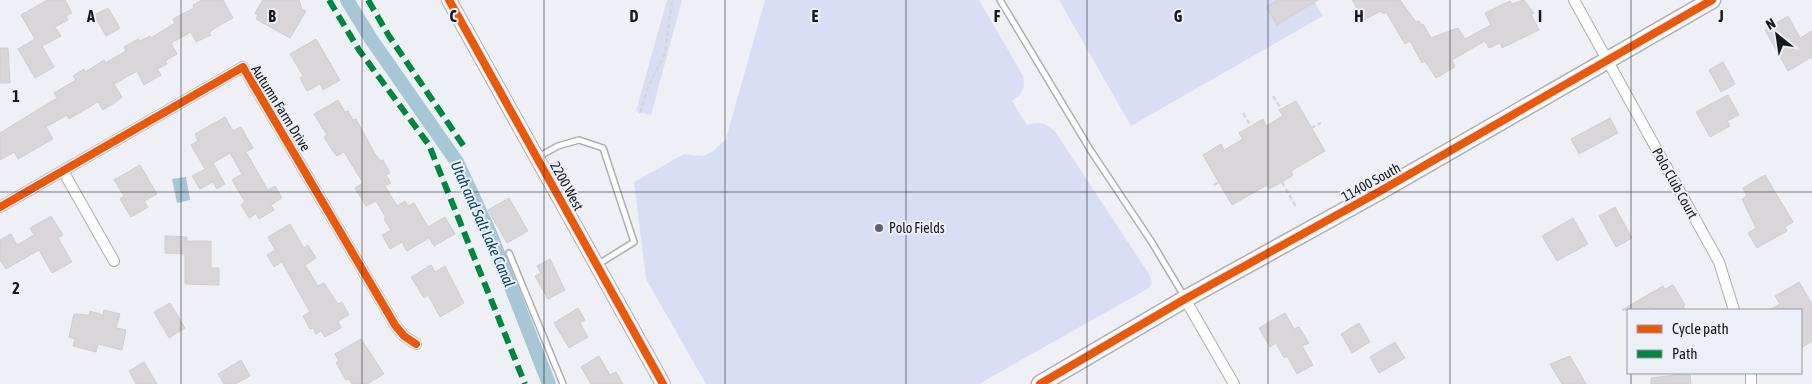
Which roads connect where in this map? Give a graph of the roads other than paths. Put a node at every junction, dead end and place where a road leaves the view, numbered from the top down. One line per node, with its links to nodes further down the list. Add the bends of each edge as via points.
1 (449, 0): 6 (street, 2200 West)
2 (1000, 0): 12 (lane)
3 (1574, 0): 5 (street, Polo Club Court)
4 (1712, 0): 5 (main road, 11400 South)
5 (1608, 60): 12 (main road, 11400 South); 13 (street, Polo Club Court, via 1719,262)
6 (537, 157): 11 (street, 2200 West); 11 (lane, via 579,140 602,148 634,242)
7 (63, 171): 8 (street, Autumn Farm Drive); 10 (street); 14 (street, Autumn Farm Drive, via 243,67 396,325)
8 (0, 207)
9 (509, 253): 15 (lane)
10 (114, 261)
11 (597, 265): 16 (street, 2200 West)
12 (1185, 299): 17 (main road, 11400 South); 18 (street)
13 (1734, 309)
14 (416, 344)
15 (563, 384)
16 (663, 384)
17 (1040, 384)
18 (1234, 384)

